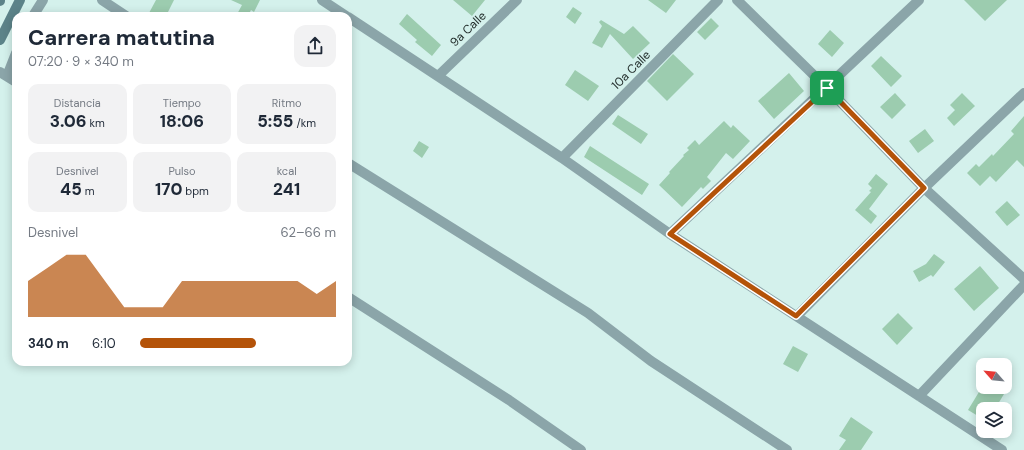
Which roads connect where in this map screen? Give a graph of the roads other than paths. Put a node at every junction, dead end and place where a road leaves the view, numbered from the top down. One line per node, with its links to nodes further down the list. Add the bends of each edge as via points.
1 (20, 0): 9 (main road)
2 (43, 0): 10 (street)
3 (102, 0): 11 (street)
4 (322, 0): 12 (street)
5 (517, 0): 18 (street, 9a Calle)
6 (718, 0): 21 (street, 10a Calle)
7 (737, 0): 19 (street)
8 (919, 0): 19 (street)
9 (14, 12)
10 (36, 12)
11 (120, 12)
12 (340, 12)
13 (12, 16): 15 (main road)
14 (352, 20): 18 (street)
15 (0, 40)
16 (12, 60): 17 (street)
17 (4, 74)
18 (438, 76): 21 (street)
19 (827, 88): 23 (street); 24 (street)
20 (1024, 93): 23 (street)
21 (562, 158): 24 (street)
22 (352, 166): 31 (street, via 588,313 651,361)
23 (924, 188): 25 (street); 28 (street)
24 (670, 234): 28 (street)
25 (1024, 279)
26 (1024, 285): 29 (street)
27 (352, 299): 30 (street)
28 (796, 316): 29 (street)
29 (919, 396): 32 (street)
30 (581, 450)
31 (787, 450)
32 (1002, 450)

